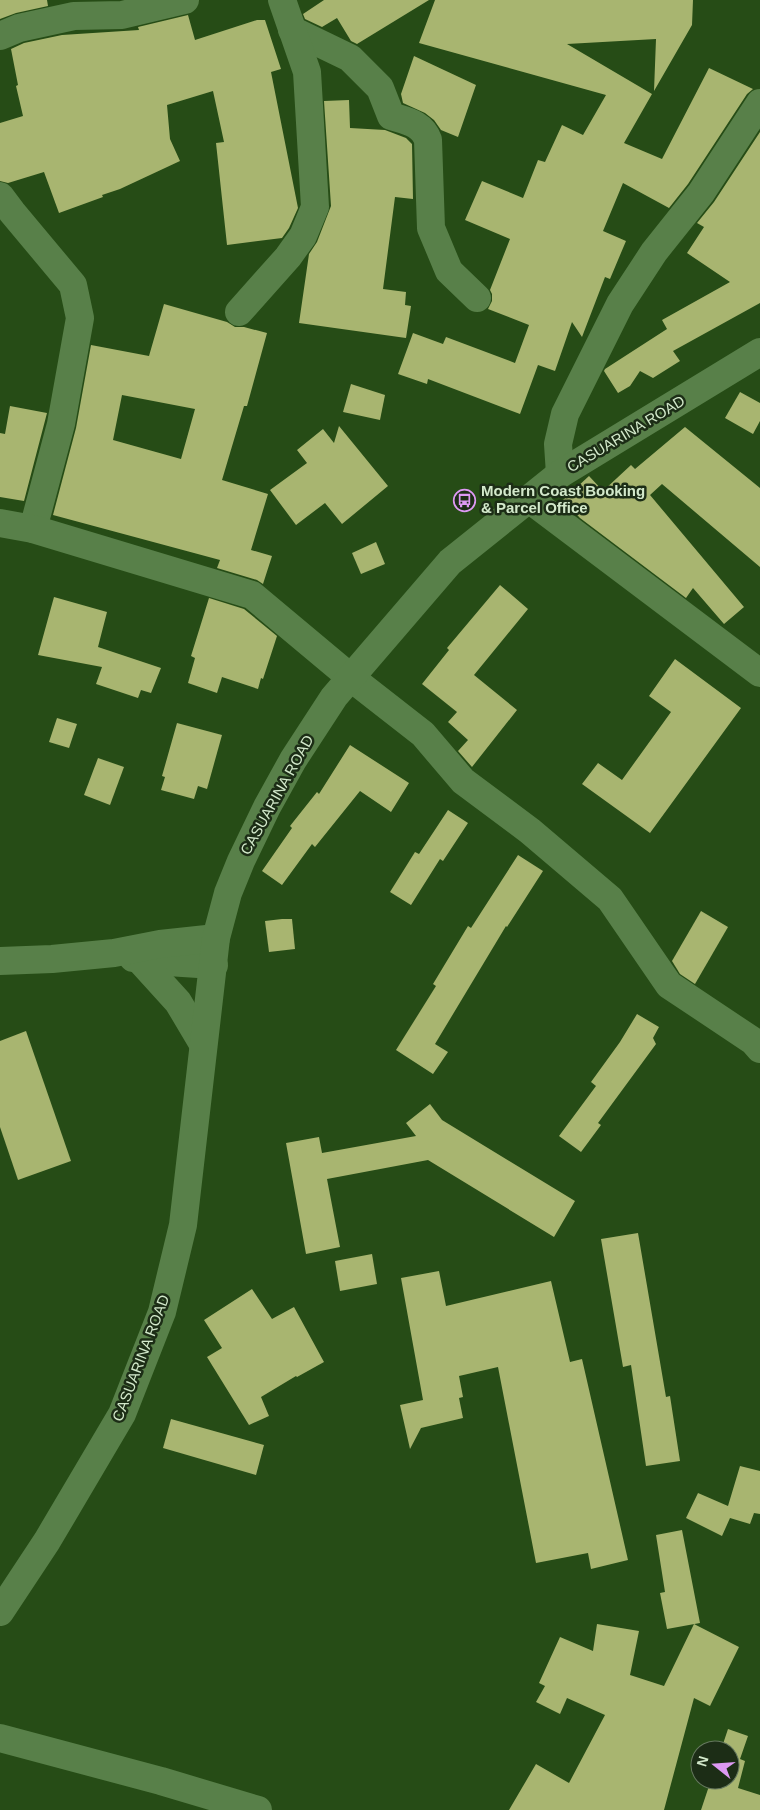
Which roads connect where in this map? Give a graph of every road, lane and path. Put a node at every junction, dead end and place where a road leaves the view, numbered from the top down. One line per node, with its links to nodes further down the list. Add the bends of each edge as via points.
1 (185, 0): 4 (street, via 122,15 74,16 19,28)
2 (282, 0): 3 (street)
3 (292, 30): 7 (street, via 350,58 380,88 391,116 425,132 431,228 449,272); 8 (street, via 307,72 315,207 304,236)
4 (0, 36)
5 (760, 103): 10 (street, via 701,193 654,252 620,304 565,414 558,444)
6 (0, 196): 13 (street, via 73,285 80,318 61,424)
7 (477, 298)
8 (239, 312)
9 (760, 352): 10 (street, CASUARINA ROAD)
10 (560, 474): 11 (street, CASUARINA ROAD)
11 (529, 498): 14 (street); 15 (street, CASUARINA ROAD, via 450,562)
12 (0, 523): 13 (street)
13 (33, 529): 15 (street, via 252,595)
14 (760, 673)
15 (350, 678): 16 (street, CASUARINA ROAD, via 334,697 289,768 262,816); 22 (street, via 423,734 463,781 530,831 610,899 669,985 753,1041)
16 (228, 893): 17 (street, CASUARINA ROAD); 18 (street, via 211,910)
17 (216, 938): 18 (street); 20 (street, CASUARINA ROAD)
18 (137, 952): 19 (street); 20 (street); 21 (street, via 178,1002)
19 (0, 961)
20 (214, 965): 21 (street, CASUARINA ROAD)
21 (203, 1044): 23 (street, CASUARINA ROAD, via 183,1225 162,1312 122,1414 47,1541)
22 (760, 1049)
23 (0, 1612)
24 (0, 1738): 25 (street, via 161,1780)
25 (258, 1810)

